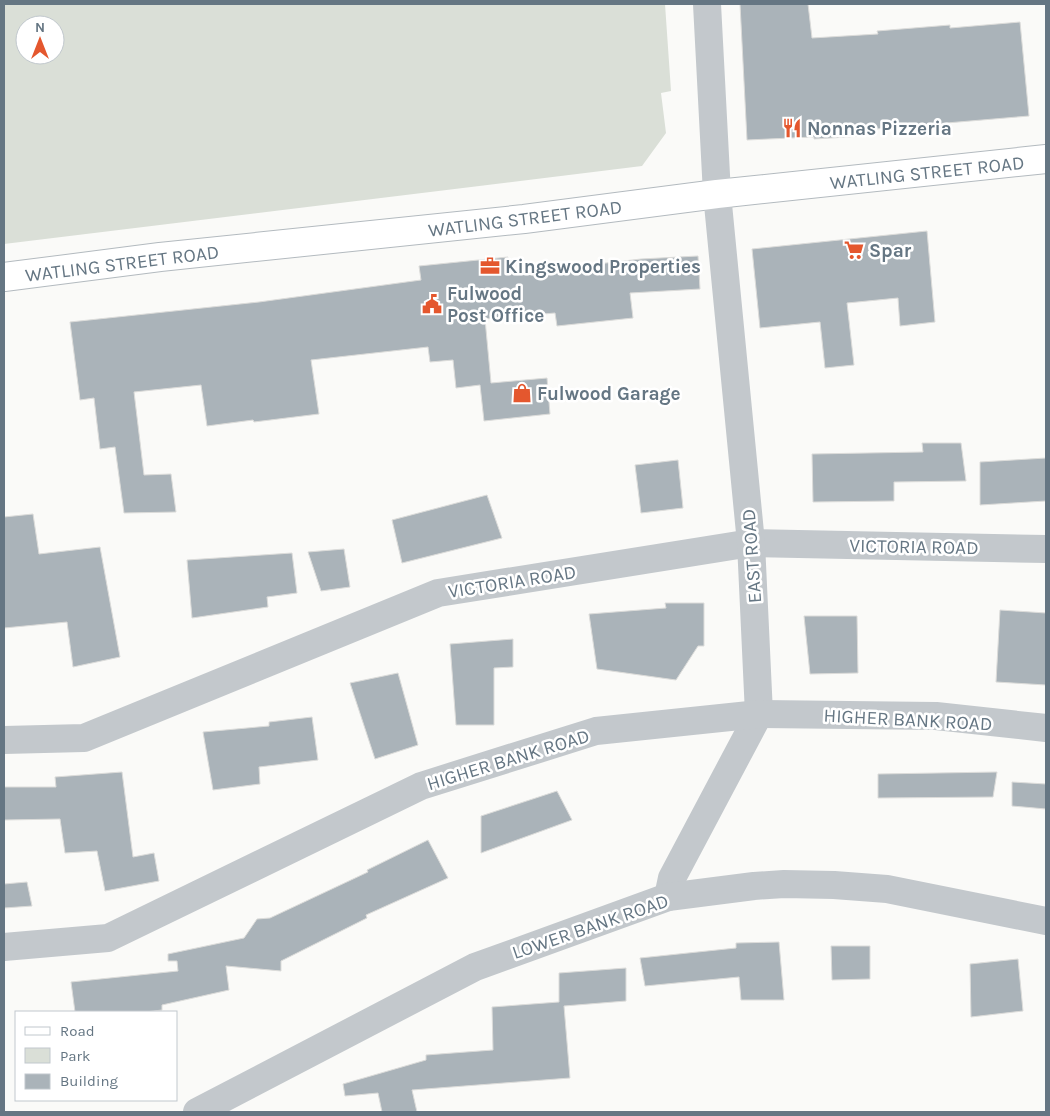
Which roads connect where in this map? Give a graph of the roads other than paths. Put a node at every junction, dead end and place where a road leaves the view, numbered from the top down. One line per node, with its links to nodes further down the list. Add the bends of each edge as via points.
1 (707, 4): 3 (street, EAST ROAD)
2 (1046, 159): 3 (main road, WATLING STREET ROAD)
3 (717, 194): 4 (main road, WATLING STREET ROAD, via 524,219 160,257); 5 (street, EAST ROAD)
4 (4, 277)
5 (751, 543): 6 (street, VICTORIA ROAD); 7 (street, EAST ROAD); 9 (street, VICTORIA ROAD, via 438,593 84,738)
6 (1046, 549)
7 (759, 714): 8 (street, HIGHER BANK ROAD, via 936,716); 10 (street, via 672,878); 12 (street, HIGHER BANK ROAD, via 596,731 421,786 108,938)
8 (1046, 728)
9 (4, 740)
10 (668, 897): 11 (street, LOWER BANK ROAD, via 764,885 834,885 888,889); 13 (street, LOWER BANK ROAD, via 475,966)
11 (1046, 921)
12 (4, 947)
13 (197, 1112)

